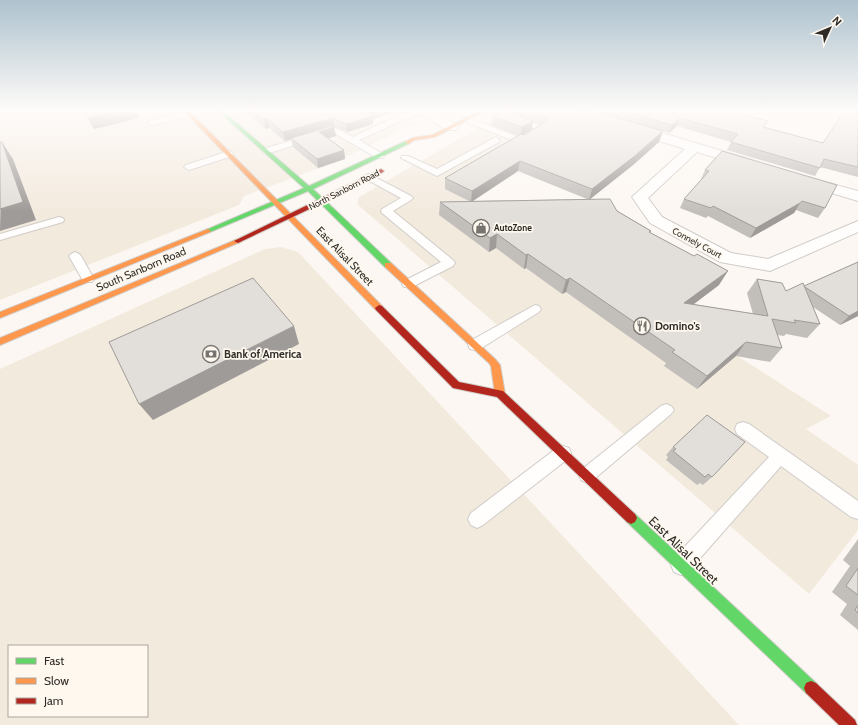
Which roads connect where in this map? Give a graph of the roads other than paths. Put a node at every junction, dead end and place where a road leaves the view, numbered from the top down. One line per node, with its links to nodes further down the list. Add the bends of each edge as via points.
1 (220, 145): 10 (main road, East Alisal Street)
2 (259, 145): 9 (main road, East Alisal Street)
3 (286, 145): 9 (lane)
4 (361, 145): 12 (lane)
5 (402, 145): 12 (main road, North Sanborn Road)
6 (487, 145): 13 (lane, via 437,173)
7 (688, 145): 8 (street)
8 (695, 147): 15 (street); 25 (street, Connely Court, via 640,197 656,220 726,258 770,265)
9 (266, 151): 19 (main road, East Alisal Street)
10 (229, 154): 14 (lane); 22 (main road, East Alisal Street)
11 (414, 154): 13 (main road)
12 (380, 156): 19 (main road, North Sanborn Road)
13 (402, 160)
14 (189, 167)
15 (762, 167)
16 (387, 168): 18 (main road, North Sanborn Road)
17 (791, 176): 20 (street)
18 (369, 178): 21 (main road, North Sanborn Road); 29 (lane, via 408,198 386,211 449,263)
19 (308, 189): 21 (main road, East Alisal Street); 22 (main road, North Sanborn Road)
20 (858, 196)
21 (323, 202): 23 (main road, North Sanborn Road); 29 (main road, East Alisal Street)
22 (277, 203): 23 (main road, East Alisal Street); 28 (main road, South Sanborn Road)
23 (291, 217): 32 (main road, South Sanborn Road); 34 (main road, East Alisal Street, via 452,382)
24 (59, 220): 26 (lane)
25 (858, 226)
26 (0, 237)
27 (75, 256): 28 (lane)
28 (88, 280): 31 (main road, South Sanborn Road)
29 (408, 284): 33 (main road, East Alisal Street)
30 (535, 309): 33 (lane)
31 (0, 315)
32 (0, 342)
33 (475, 345): 34 (main road, East Alisal Street, via 495,365)
34 (500, 394): 37 (main road, East Alisal Street)
35 (666, 410): 39 (lane)
36 (743, 429): 38 (lane)
37 (563, 453): 39 (main road, East Alisal Street); 41 (lane)
38 (780, 456): 40 (lane); 42 (lane)
39 (586, 475): 42 (main road, East Alisal Street)
40 (857, 511)
41 (477, 519)
42 (681, 565): 43 (main road, East Alisal Street)
43 (850, 725)

